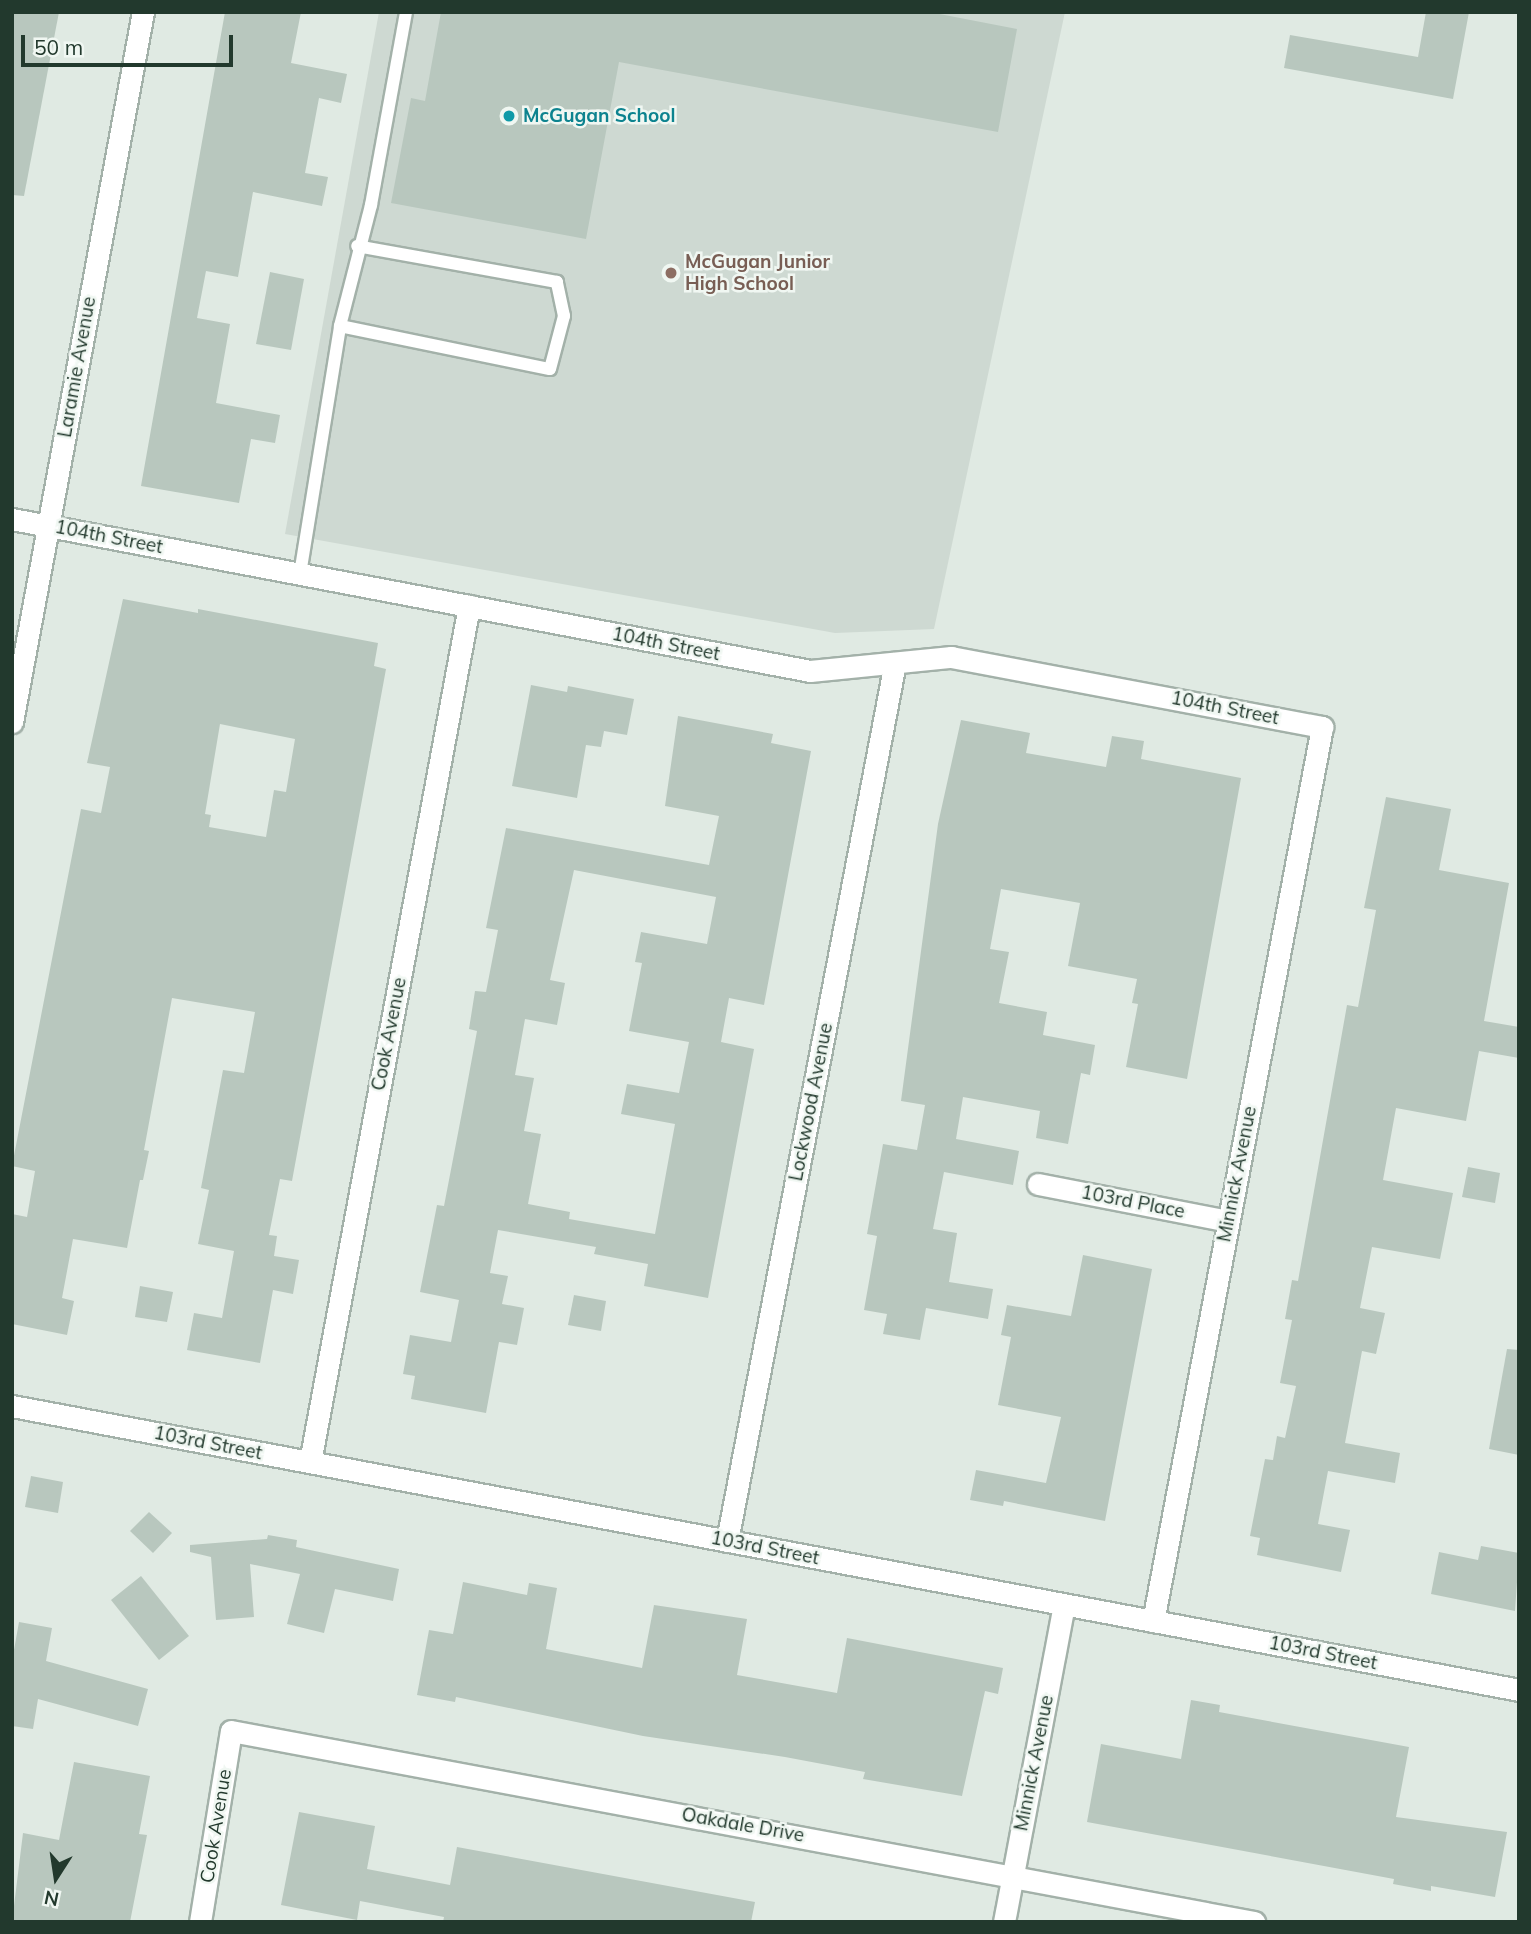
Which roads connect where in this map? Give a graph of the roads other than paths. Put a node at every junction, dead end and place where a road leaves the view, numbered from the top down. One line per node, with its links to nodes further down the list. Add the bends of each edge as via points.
1 (143, 12): 6 (street, Laramie Avenue)
2 (406, 12): 3 (lane, via 371,205)
3 (357, 246): 4 (lane); 4 (lane, via 557,282 564,316 550,369)
4 (340, 326): 7 (lane)
5 (12, 519): 6 (street, 104th Street)
6 (48, 526): 7 (street, 104th Street); 10 (street, Laramie Avenue)
7 (300, 574): 8 (street, 104th Street)
8 (469, 606): 9 (street, 104th Street, via 810,671); 15 (street, Cook Avenue)
9 (895, 663): 11 (street, 104th Street, via 951,657); 16 (street, Lockwood Avenue)
10 (12, 722)
11 (1322, 727): 13 (street, Minnick Avenue)
12 (1038, 1184): 13 (street, 103rd Place)
13 (1228, 1221): 18 (street, Minnick Avenue)
14 (12, 1406): 15 (street, 103rd Street)
15 (310, 1462): 16 (street, 103rd Street)
16 (727, 1541): 17 (street, 103rd Street)
17 (1064, 1605): 18 (street, 103rd Street); 21 (street, Minnick Avenue)
18 (1153, 1621): 19 (street, 103rd Street)
19 (1519, 1690)
20 (231, 1731): 21 (street, Oakdale Drive); 22 (street, Cook Avenue)
21 (1013, 1874): 23 (street, Minnick Avenue); 24 (street, Oakdale Drive)
22 (200, 1922)
23 (1004, 1922)
24 (1254, 1922)

